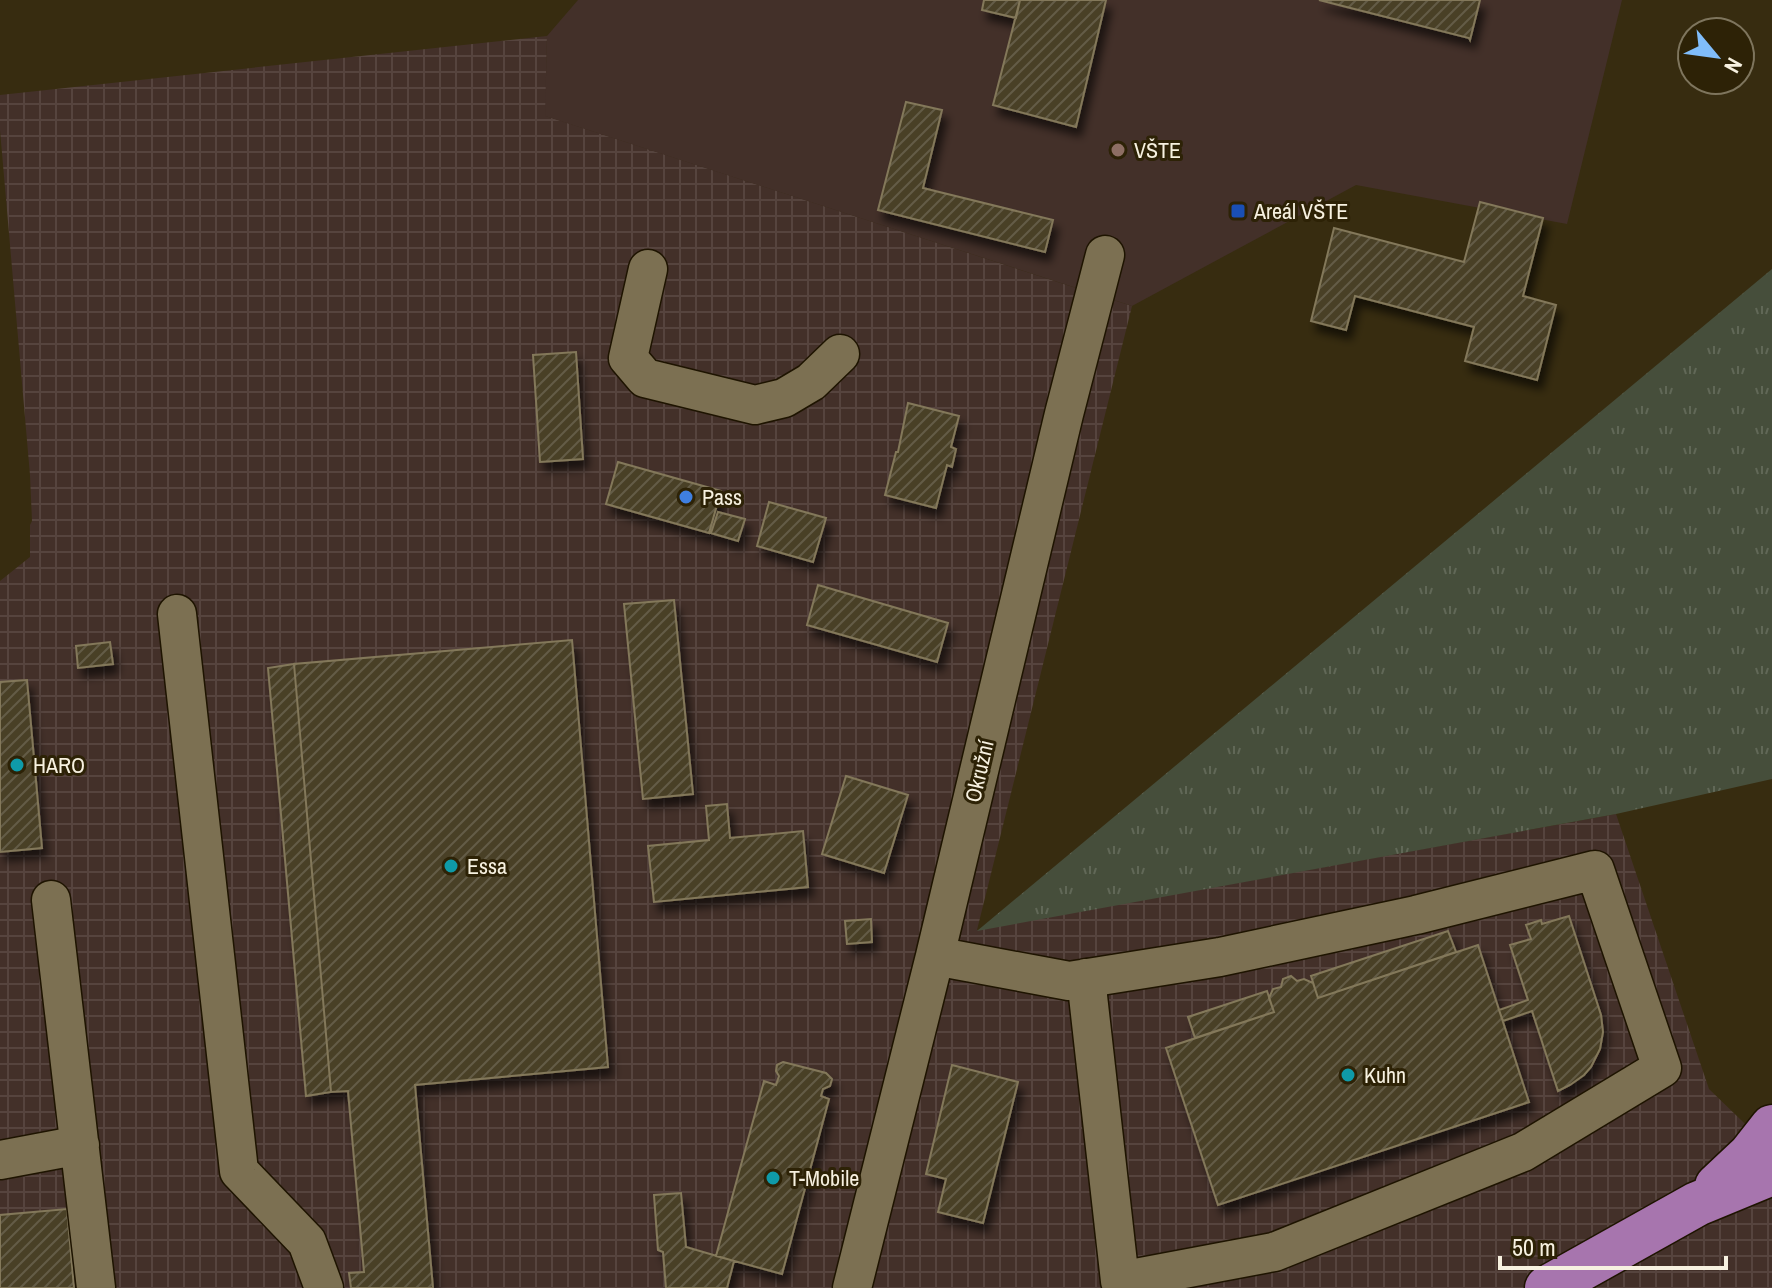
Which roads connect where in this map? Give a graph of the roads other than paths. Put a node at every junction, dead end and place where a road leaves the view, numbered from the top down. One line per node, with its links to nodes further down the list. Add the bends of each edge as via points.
1 (1105, 255): 6 (street, Okružní)
2 (648, 269): 3 (street, via 628,358 645,378 755,405 784,398 811,382)
3 (840, 354)
4 (177, 614): 16 (street, via 239,1171 307,1242)
5 (51, 900): 9 (street)
6 (935, 956): 7 (street, via 1069,981); 17 (street, Okružní)
7 (1086, 978): 7 (street, via 1386,922 1595,870 1662,1068 1523,1152 1274,1252 1120,1281)
8 (1772, 1127): 13 (main road)
9 (80, 1145): 10 (street); 15 (street)
10 (0, 1160)
11 (1772, 1173): 13 (main road)
12 (1772, 1194): 14 (main road)
13 (1697, 1204): 14 (main road)
14 (1591, 1265): 18 (main road)
15 (96, 1288)
16 (324, 1288)
17 (852, 1288)
18 (1547, 1288)

